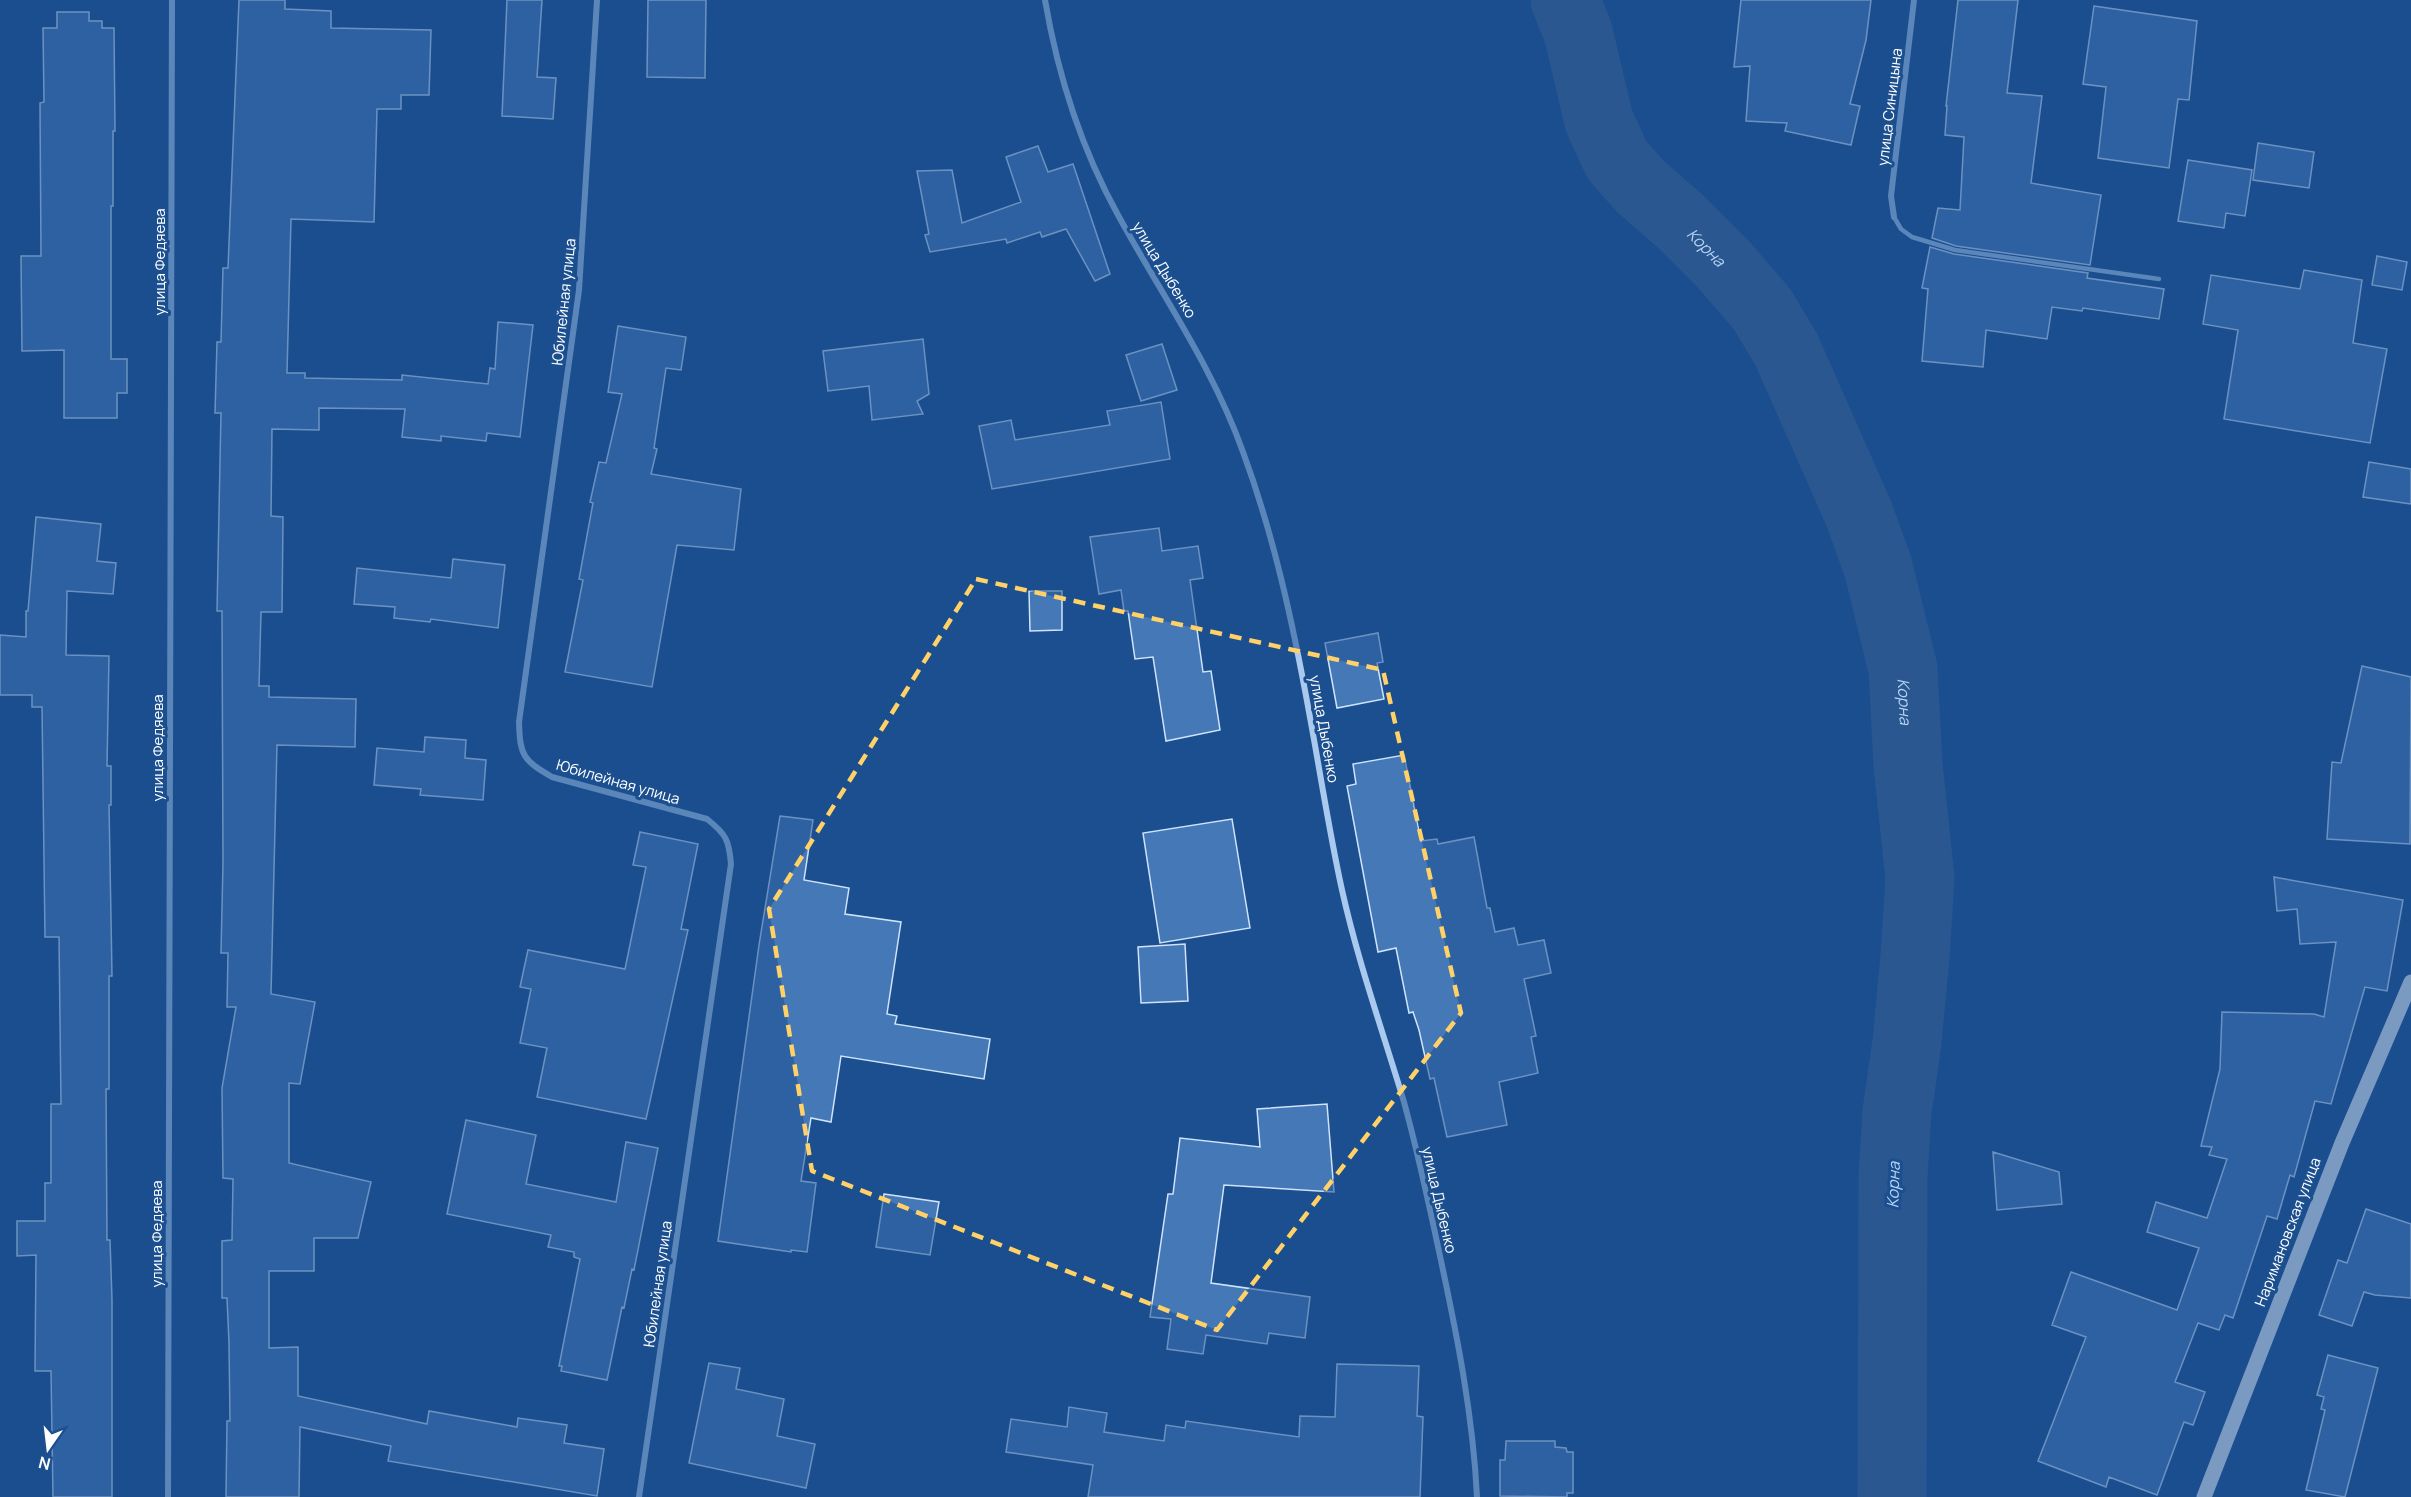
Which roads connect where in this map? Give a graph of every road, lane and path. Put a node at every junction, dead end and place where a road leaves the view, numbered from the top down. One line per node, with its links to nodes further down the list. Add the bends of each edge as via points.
1 (172, 0): 8 (street, улица Федяева)
2 (597, 0): 9 (street, Юбилейная улица, via 579,290 519,722 520,747 532,765 552,777 707,819 729,842 731,864)
3 (1045, 0): 10 (street, улица Дыбенко, via 1067,100 1093,164 1217,392 1263,512 1292,628 1343,893 1429,1206 1464,1373)
4 (1914, 0): 5 (street, улица Синицына, via 1891,196)
5 (1893, 217): 6 (lane, via 1912,237 1954,250)
6 (2159, 279)
7 (2411, 982): 11 (main road, Наримановская улица, via 2342,1143)
8 (168, 1497)
9 (639, 1497)
10 (1477, 1497)
11 (2204, 1497)

